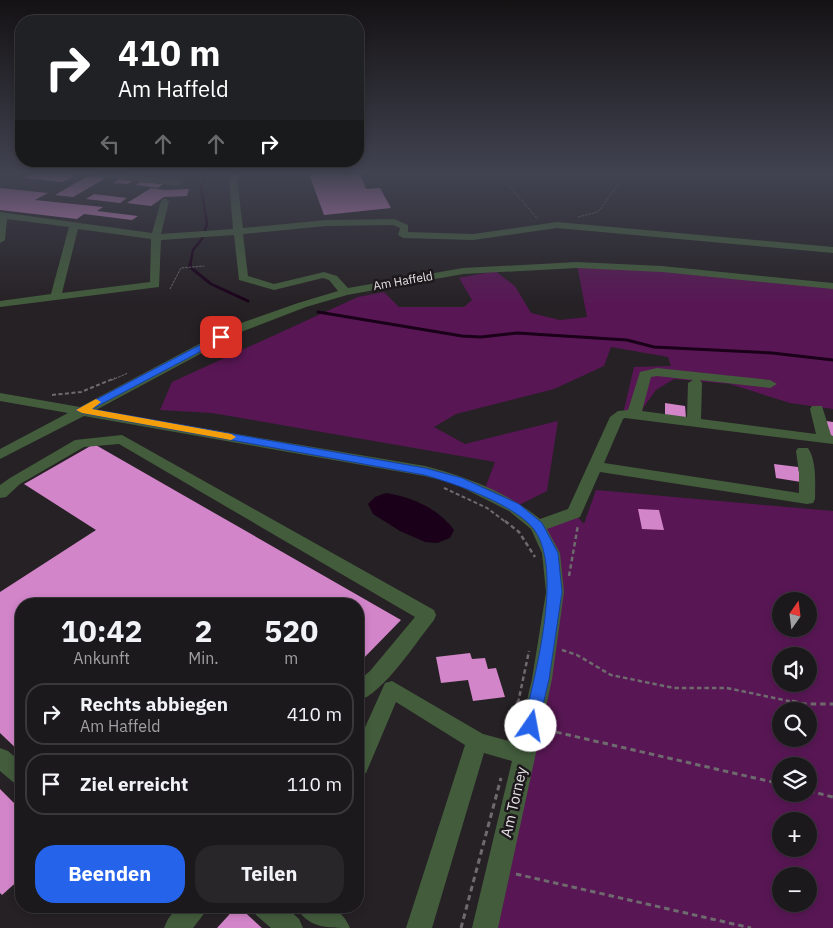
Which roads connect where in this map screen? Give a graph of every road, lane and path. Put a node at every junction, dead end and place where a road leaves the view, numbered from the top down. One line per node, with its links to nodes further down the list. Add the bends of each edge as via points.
1 (2, 217): 12 (street)
2 (19, 217): 8 (street)
3 (161, 217): 11 (street)
4 (236, 217): 10 (street)
5 (536, 217): 9 (path)
6 (578, 217): 7 (path)
7 (571, 219)
8 (74, 225): 11 (street); 18 (street)
9 (544, 227): 10 (street, via 473,237 403,235 406,227 394,222 326,223); 13 (street, via 557,224)
10 (238, 232): 11 (street, via 167,238); 17 (street, via 243,278 274,287 324,275 333,278)
11 (156, 236): 18 (street, via 155,285)
12 (0, 240)
13 (833, 250)
14 (204, 266): 16 (path, via 180,268)
15 (833, 286): 17 (street, Am Haffeld, via 577,265 463,271)
16 (170, 289)
17 (345, 292): 26 (street, Am Haffeld, via 237,328)
18 (56, 297): 19 (street)
19 (0, 304)
20 (133, 371): 23 (path)
21 (695, 383): 28 (street)
22 (770, 384): 27 (street, via 657,372 645,375)
23 (81, 392)
24 (0, 397): 26 (street)
25 (817, 409): 29 (street)
26 (82, 410): 31 (street, Am Haffeld); 34 (street, Am Torney, via 425,471 484,491 514,507)
27 (634, 414): 28 (street); 32 (street, via 617,417)
28 (694, 422): 29 (street)
29 (829, 439)
30 (803, 451): 32 (street, via 807,499)
31 (0, 455)
32 (594, 467): 34 (street, via 574,513)
33 (0, 493): 36 (street, via 80,443 122,438 427,615)
34 (538, 526): 35 (street, Am Torney, via 551,553 555,592)
35 (547, 646): 38 (path, via 578,656 611,676 674,688 727,688 805,704); 39 (street, Am Torney)
36 (384, 683): 37 (street); 40 (street); 41 (street)
37 (364, 690)
38 (833, 704)
39 (531, 726): 42 (street, Am Torney); 45 (path)
40 (477, 740): 42 (street); 55 (street)
41 (364, 747)
42 (525, 754): 48 (street, Am Torney)
43 (0, 758): 44 (street)
44 (15, 770)
45 (772, 782)
46 (817, 793): 47 (path)
47 (833, 797)
48 (499, 870): 56 (street, Am Torney); 57 (path)
49 (188, 913): 52 (street)
50 (273, 913): 53 (street)
51 (318, 913): 54 (street)
52 (176, 928)
53 (290, 928)
54 (337, 928)
55 (419, 928)
56 (485, 928)
57 (751, 928)

